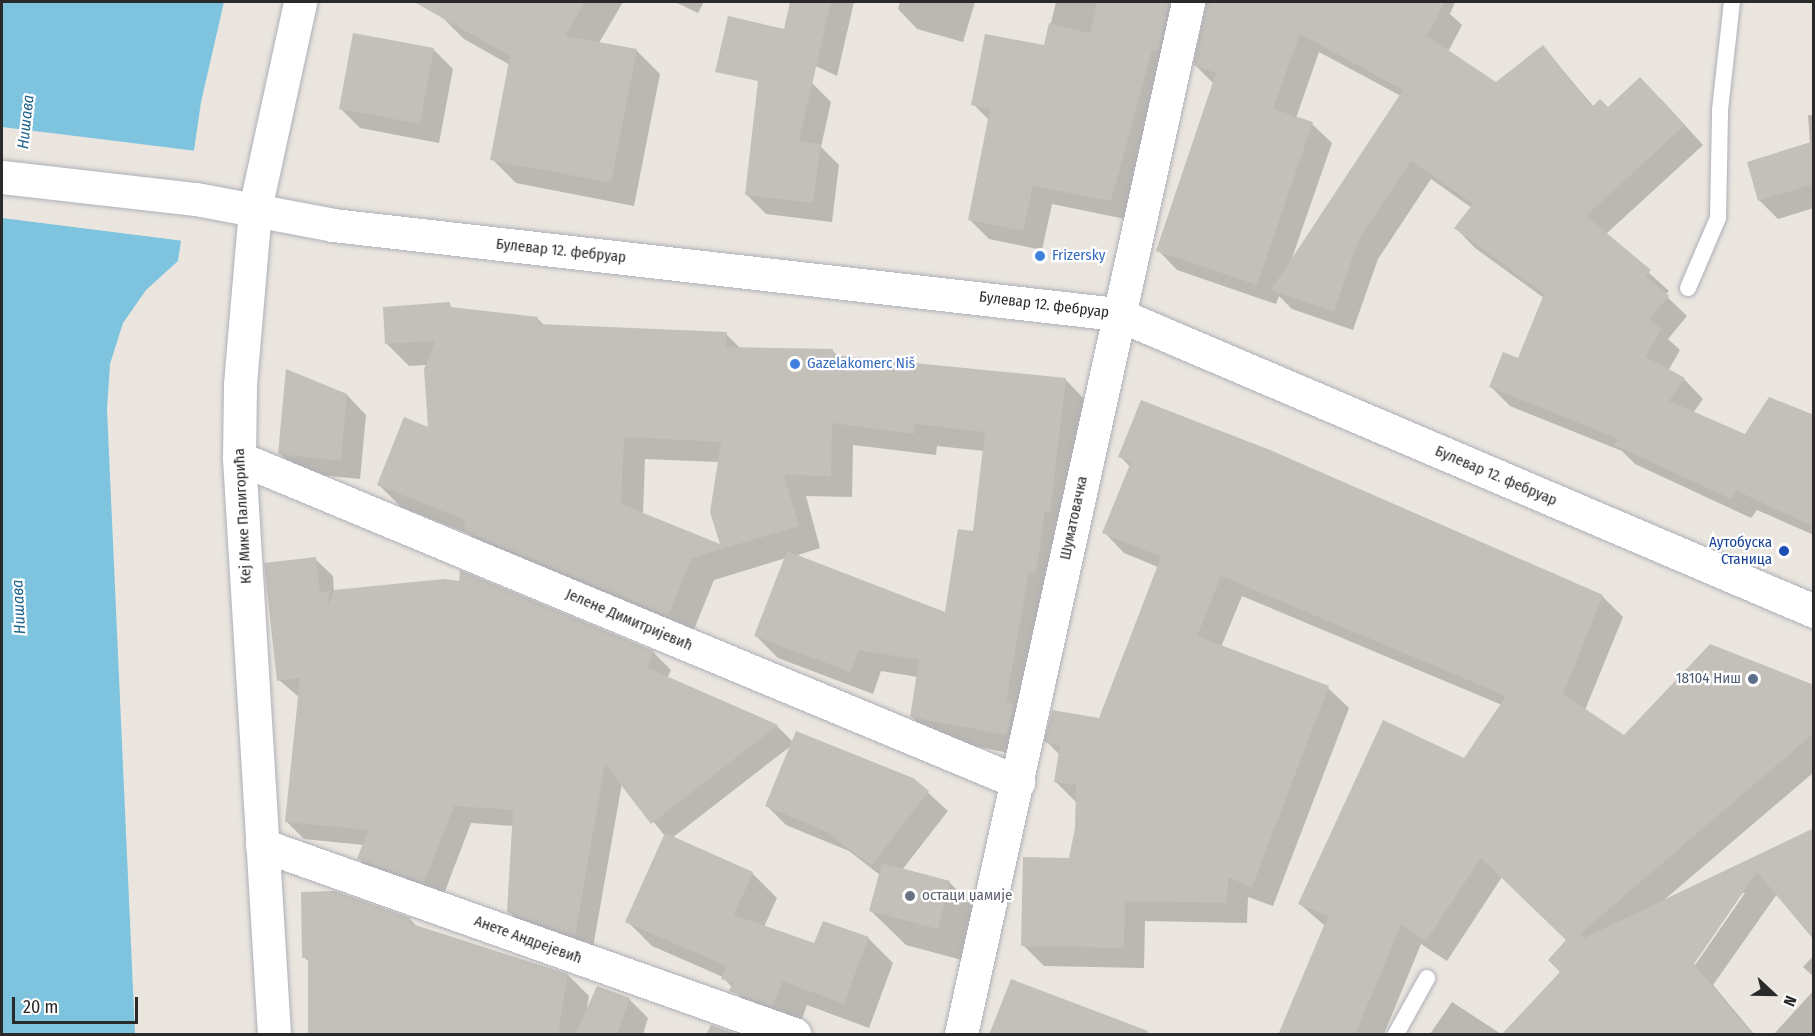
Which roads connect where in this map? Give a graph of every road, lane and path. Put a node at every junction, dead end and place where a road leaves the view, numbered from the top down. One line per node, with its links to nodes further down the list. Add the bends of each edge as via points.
1 (300, 2): 5 (street, Кеј Мике Палигорића)
2 (1188, 2): 7 (street, Шуматовачка)
3 (1732, 2): 6 (lane, via 1720,110 1718,218)
4 (2, 177): 5 (street, Булевар 12. фебруар)
5 (255, 209): 7 (street, Булевар 12. фебруар, via 333,225); 8 (street, Кеј Мике Палигорића, via 240,384)
6 (1688, 288)
7 (1117, 314): 9 (street, Булевар 12. фебруар); 10 (street, Шуматовачка)
8 (239, 458): 10 (street, Јелене Димитријевић); 11 (street, Кеј Мике Палигорића)
9 (1814, 611)
10 (1018, 782): 15 (street, Шуматовачка)
11 (262, 845): 13 (street, Кеј Мике Палигорића); 14 (street, Анете Андрејевић)
12 (1427, 978): 16 (lane)
13 (274, 1035)
14 (794, 1035)
15 (961, 1035)
16 (1396, 1035)

